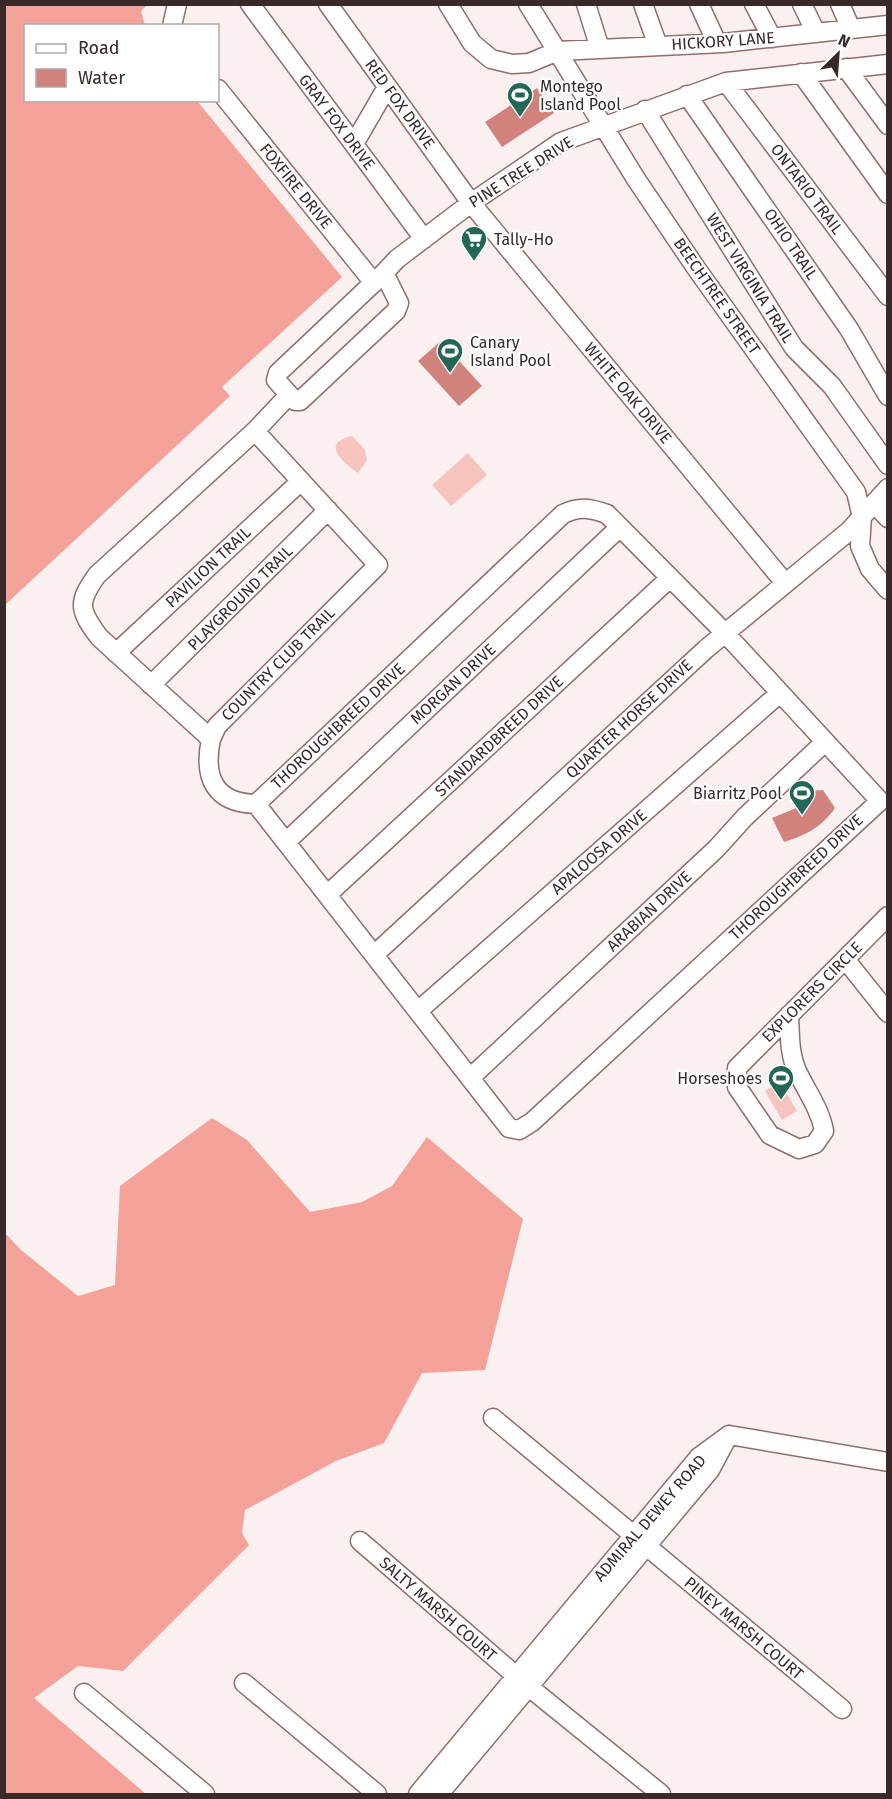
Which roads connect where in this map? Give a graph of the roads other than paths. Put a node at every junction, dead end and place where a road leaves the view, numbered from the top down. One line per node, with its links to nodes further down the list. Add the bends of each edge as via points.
1 (177, 4): 12 (street)
2 (250, 4): 31 (street, GRAY FOX DRIVE)
3 (328, 4): 25 (street, RED FOX DRIVE)
4 (448, 4): 20 (street, HICKORY LANE, via 472,43 491,59 529,63)
5 (528, 4): 20 (street, BEECHTREE STREET)
6 (586, 4): 19 (street)
7 (643, 4): 18 (street)
8 (699, 4): 17 (street)
9 (753, 4): 16 (street)
10 (802, 4): 15 (street)
11 (840, 4): 14 (street)
12 (172, 24)
13 (888, 25): 14 (street, HICKORY LANE)
14 (851, 29): 15 (street, HICKORY LANE)
15 (816, 33): 16 (street, HICKORY LANE)
16 (772, 38): 17 (street, HICKORY LANE)
17 (717, 43): 18 (street, HICKORY LANE)
18 (658, 46): 19 (street, HICKORY LANE)
19 (600, 49): 20 (street, HICKORY LANE)
20 (558, 51): 29 (street, BEECHTREE STREET)
21 (888, 64): 22 (street, PINE TREE DRIVE)
22 (846, 68): 23 (street, PINE TREE DRIVE); 30 (street)
23 (801, 73): 24 (street, PINE TREE DRIVE); 32 (street)
24 (726, 82): 27 (street, PINE TREE DRIVE); 36 (street, ONTARIO TRAIL)
25 (387, 87): 31 (street); 33 (street, RED FOX DRIVE)
26 (219, 90): 35 (street, FOXFIRE DRIVE)
27 (687, 95): 28 (street, PINE TREE DRIVE); 38 (street, OHIO TRAIL, via 849,329)
28 (645, 110): 29 (street, PINE TREE DRIVE); 40 (street, WEST VIRGINIA TRAIL, via 794,348 832,386)
29 (604, 125): 33 (street, PINE TREE DRIVE, via 561,142); 45 (street, BEECHTREE STREET, via 696,268 856,492)
30 (888, 125)
31 (354, 144): 34 (street, GRAY FOX DRIVE)
32 (888, 194)
33 (471, 203): 34 (street, PINE TREE DRIVE); 49 (street, WHITE OAK DRIVE)
34 (424, 238): 35 (street, PINE TREE DRIVE)
35 (379, 278): 37 (street, via 278,373 276,380); 37 (street, COUNTRY CLUB TRAIL, via 399,303 396,311 300,400 295,401)
36 (888, 296)
37 (290, 395): 39 (street, COUNTRY CLUB TRAIL)
38 (888, 396)
39 (255, 431): 41 (street, COUNTRY CLUB TRAIL); 52 (street, COUNTRY CLUB TRAIL, via 97,575 85,592 81,607 87,621)
40 (888, 465)
41 (301, 481): 44 (street, COUNTRY CLUB TRAIL); 52 (street, PAVILION TRAIL)
42 (888, 488): 43 (street, QUARTER HORSE DRIVE)
43 (874, 503): 45 (street, QUARTER HORSE DRIVE); 46 (street)
44 (328, 510): 53 (street, PLAYGROUND TRAIL); 55 (street, COUNTRY CLUB TRAIL, via 378,565 217,726)
45 (862, 517): 49 (street, QUARTER HORSE DRIVE); 50 (street, BEECHTREE STREET, via 860,546 870,569)
46 (888, 518)
47 (620, 527): 48 (street, THOROUGHBREED DRIVE); 58 (street, THOROUGHBREED DRIVE, via 607,514 589,508 563,514); 59 (street, MORGAN DRIVE)
48 (670, 578): 51 (street, THOROUGHBREED DRIVE); 60 (street, STANDARDBREED DRIVE)
49 (785, 583): 51 (street, QUARTER HORSE DRIVE)
50 (888, 590)
51 (724, 633): 54 (street, THOROUGHBREED DRIVE); 62 (street, QUARTER HORSE DRIVE)
52 (116, 653): 53 (street, COUNTRY CLUB TRAIL)
53 (151, 685): 55 (street, COUNTRY CLUB TRAIL)
54 (780, 693): 56 (street, THOROUGHBREED DRIVE); 64 (street, APALOOSA DRIVE)
55 (210, 739): 58 (street, via 209,778 222,794 240,803)
56 (825, 742): 57 (street, THOROUGHBREED DRIVE); 67 (street, ARABIAN DRIVE)
57 (884, 803): 67 (street, THOROUGHBREED DRIVE, via 532,1122 519,1130 509,1128)
58 (256, 804): 59 (street, THOROUGHBREED DRIVE)
59 (286, 842): 60 (street, THOROUGHBREED DRIVE)
60 (327, 895): 62 (street, THOROUGHBREED DRIVE)
61 (885, 924): 63 (street, EXPLORERS CIRCLE)
62 (374, 955): 64 (street, THOROUGHBREED DRIVE)
63 (845, 959): 65 (street); 66 (street, EXPLORERS CIRCLE)
64 (418, 1011): 67 (street, THOROUGHBREED DRIVE)
65 (888, 1013)
66 (789, 1015): 66 (street, EXPLORERS CIRCLE, via 790,1048 796,1069 821,1117 824,1131 814,1144 799,1149 770,1135 737,1087 737,1068)
67 (470, 1078)
68 (493, 1418): 70 (street, PINEY MARSH COURT)
69 (888, 1462): 70 (street, ADMIRAL DEWEY ROAD, via 729,1435 710,1470)
70 (640, 1540): 72 (street, ADMIRAL DEWEY ROAD); 75 (street, PINEY MARSH COURT)
71 (360, 1541): 72 (street, SALTY MARSH COURT)
72 (523, 1682): 78 (street, ADMIRAL DEWEY ROAD); 79 (street, ADMIRAL DEWEY ROAD); 80 (street, SALTY MARSH COURT)
73 (244, 1683): 77 (street)
74 (84, 1693): 76 (street)
75 (842, 1709)
76 (205, 1794)
77 (377, 1794)
78 (417, 1794)
79 (439, 1794)
80 (661, 1794)

